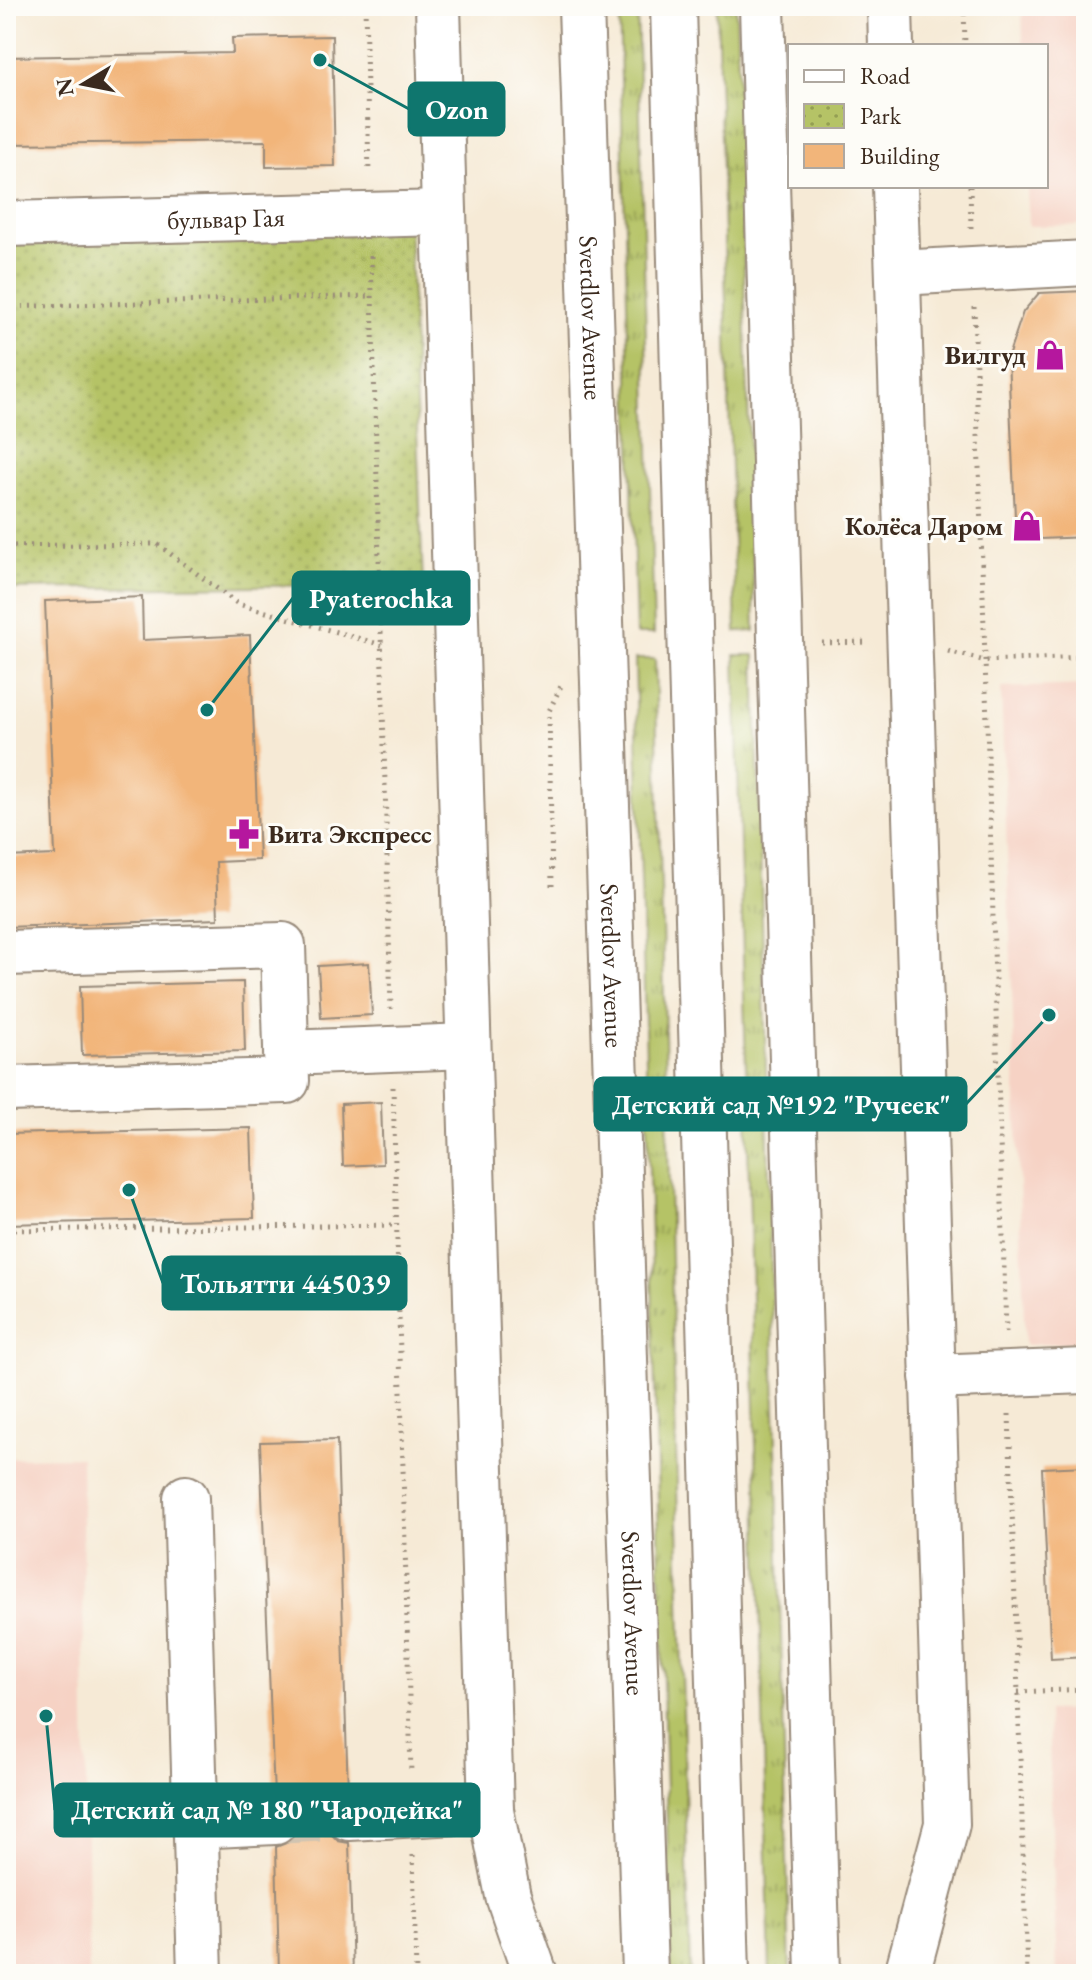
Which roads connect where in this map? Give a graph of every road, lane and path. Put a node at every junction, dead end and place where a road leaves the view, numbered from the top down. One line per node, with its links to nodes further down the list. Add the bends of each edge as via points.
1 (365, 6): 13 (path)
2 (438, 6): 12 (main road)
3 (581, 6): 47 (main road, Sverdlov Avenue)
4 (673, 6): 48 (main road)
5 (762, 6): 49 (main road)
6 (890, 6): 8 (main road)
7 (964, 6): 9 (path)
8 (891, 44)
9 (965, 44)
10 (895, 188): 17 (main road)
11 (970, 188): 16 (path)
12 (444, 213): 13 (main road, бульвар Гая); 27 (main road)
13 (370, 215): 14 (main road, бульвар Гая); 18 (path)
14 (6, 224)
15 (1086, 263): 16 (main road)
16 (972, 269): 17 (main road); 23 (path)
17 (898, 273): 35 (main road)
18 (372, 296): 19 (path); 21 (path)
19 (6, 307)
20 (6, 546): 21 (path, via 157,544 238,604)
21 (382, 645): 28 (path)
22 (1086, 657): 23 (path)
23 (985, 661): 34 (path)
24 (567, 674): 25 (path, via 549,711)
25 (552, 886)
26 (6, 953): 29 (main road, via 283,945)
27 (468, 1046): 28 (main road); 39 (main road)
28 (392, 1049): 29 (main road); 31 (path)
29 (286, 1053): 30 (main road, via 287,1081)
30 (6, 1089)
31 (397, 1225): 32 (path); 40 (path)
32 (6, 1230)
33 (1086, 1371): 34 (main road)
34 (1008, 1374): 35 (main road); 38 (path)
35 (932, 1377): 50 (main road, via 947,1824)
36 (186, 1498): 43 (main road)
37 (1086, 1689): 38 (path)
38 (1018, 1692): 51 (path)
39 (491, 1810): 40 (main road); 46 (main road, via 508,1896)
40 (412, 1815): 41 (main road); 45 (path)
41 (349, 1818)
42 (275, 1822): 43 (main road)
43 (195, 1826): 44 (main road)
44 (200, 1974)
45 (416, 1974)
46 (535, 1974)
47 (645, 1974)
48 (727, 1974)
49 (818, 1974)
50 (907, 1974)
51 (1027, 1974)

